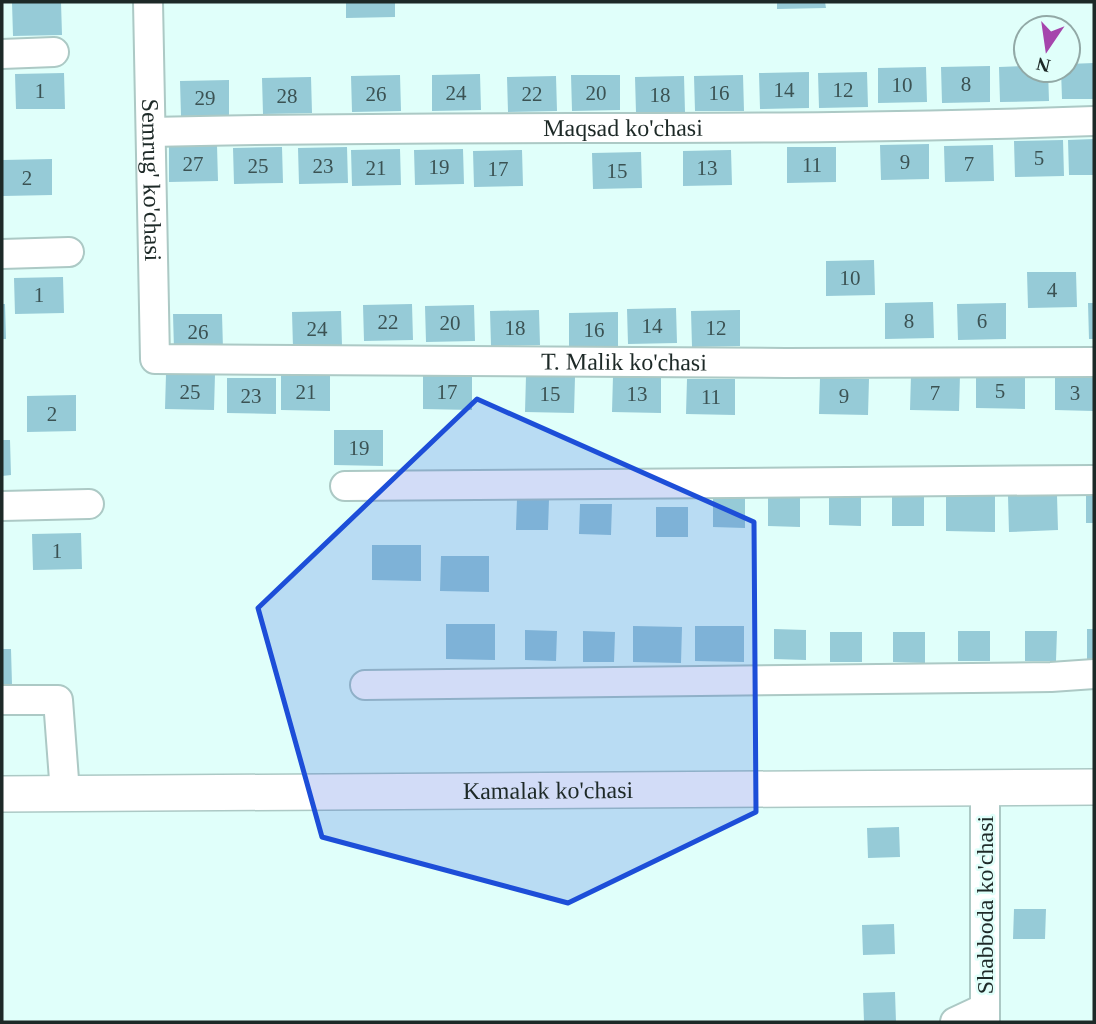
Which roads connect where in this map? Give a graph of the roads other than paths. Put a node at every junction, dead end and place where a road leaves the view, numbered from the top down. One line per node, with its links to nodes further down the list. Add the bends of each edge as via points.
1 (148, 2): 5 (street, Semrug' ko'chasi)
2 (54, 52): 3 (street)
3 (2, 54)
4 (1094, 121): 5 (street, Maqsad ko'chasi, via 937,127)
5 (151, 132): 8 (street, Semrug' ko'chasi)
6 (69, 252): 7 (street)
7 (2, 254)
8 (155, 359): 9 (street, T. Malik ko'chasi)
9 (1094, 362)
10 (1094, 480): 11 (street)
11 (345, 486)
12 (89, 504): 13 (street)
13 (2, 506)
14 (1094, 674): 15 (street)
15 (365, 685)
16 (2, 700): 19 (street, via 58,701)
17 (1094, 787): 18 (main road, Kamalak ko'chasi)
18 (985, 788): 19 (main road, Kamalak ko'chasi); 21 (street, Shabboda ko'chasi)
19 (65, 793): 20 (main road, Kamalak ko'chasi)
20 (2, 794)
21 (985, 1015): 22 (street)
22 (955, 1022)

